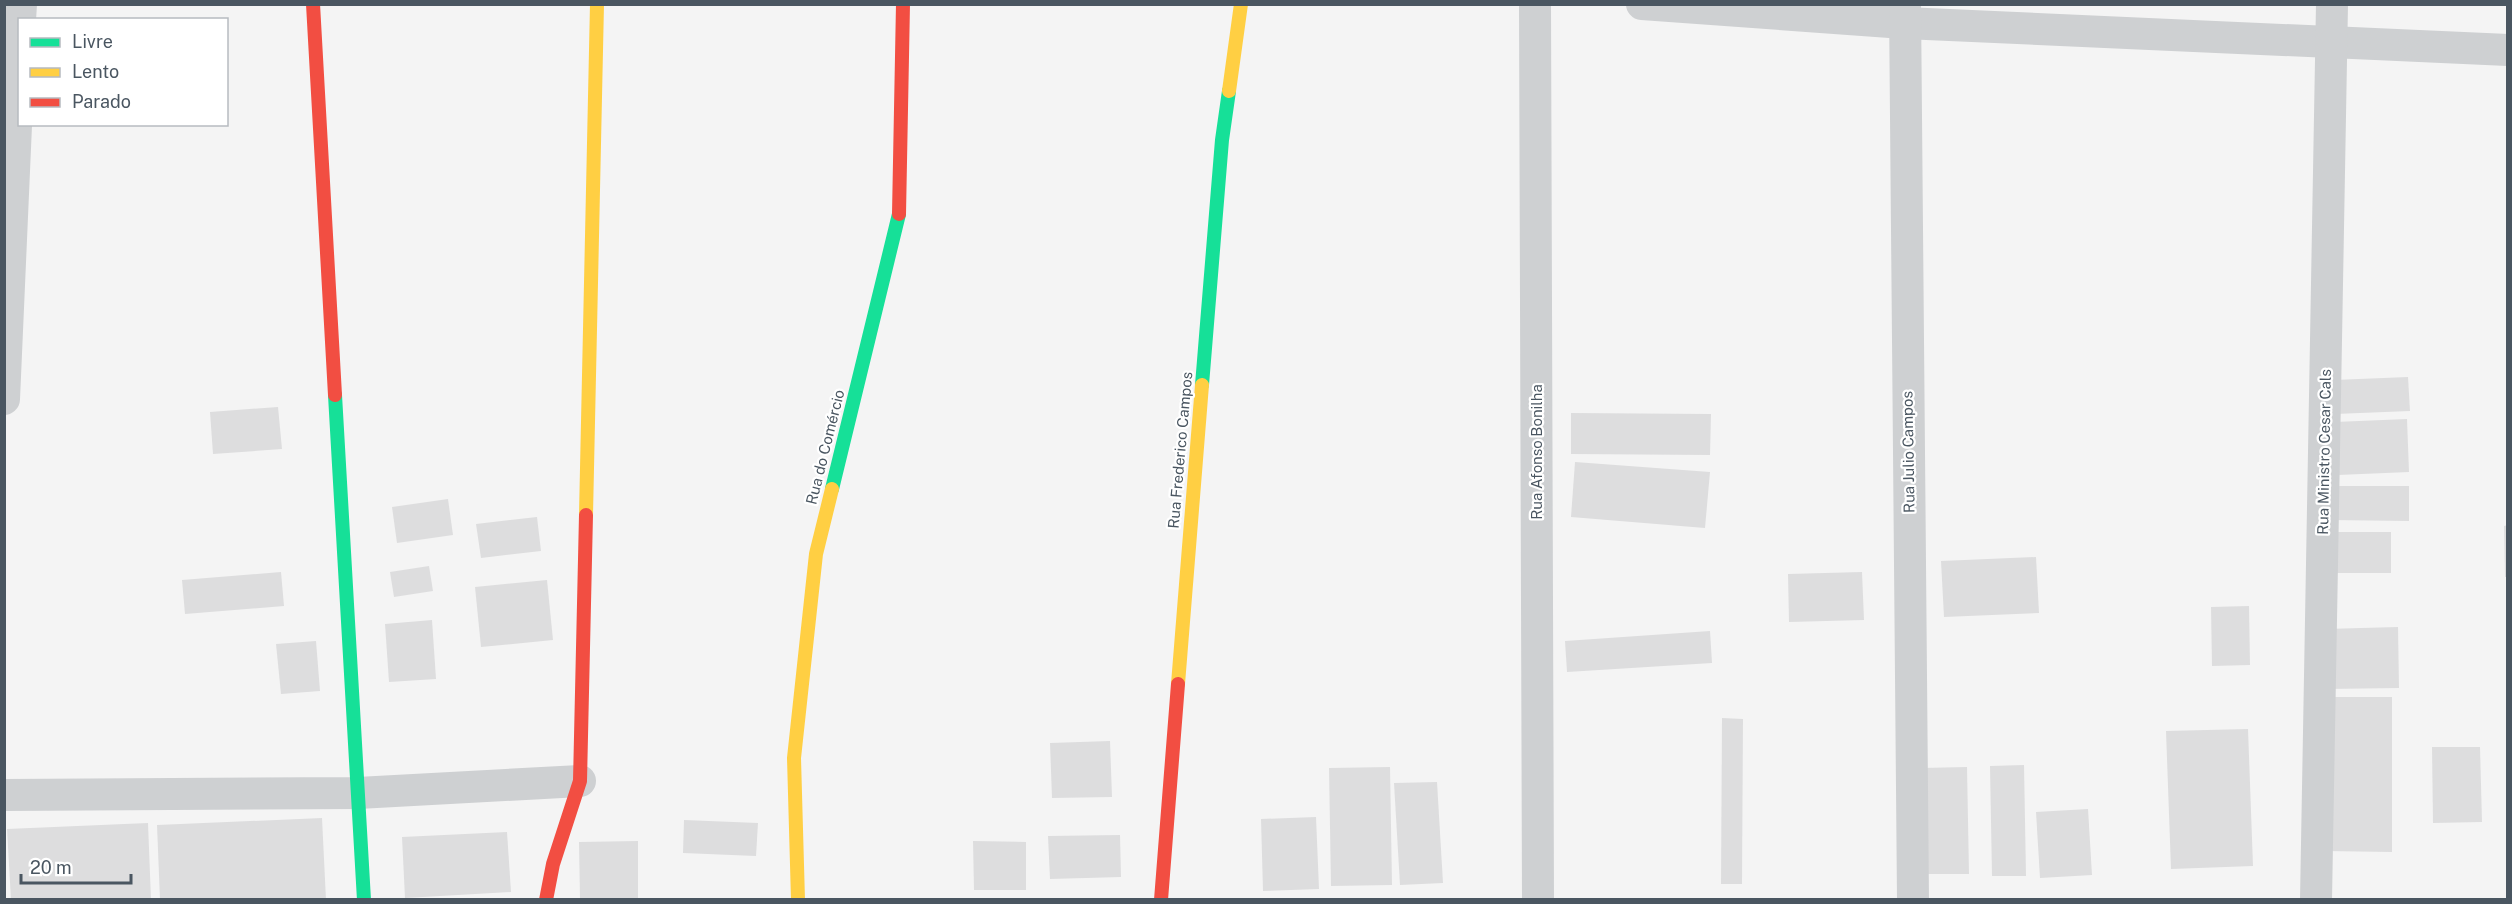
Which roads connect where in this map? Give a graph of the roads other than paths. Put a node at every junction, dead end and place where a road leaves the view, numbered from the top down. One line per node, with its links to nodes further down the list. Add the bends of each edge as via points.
1 (313, 4): 14 (street)
2 (597, 4): 13 (street)
3 (903, 4): 18 (street, Rua do Comércio, via 900,211 816,554 794,758)
4 (1241, 4): 19 (street, Rua Frederico Campos, via 1222,140)
5 (1535, 4): 20 (street, Rua Afonso Bonilha)
6 (1641, 4): 8 (street)
7 (2332, 4): 9 (street, Rua Ministro Cesar Cals)
8 (1904, 14): 9 (street); 21 (street, Rua Julio Campos)
9 (2332, 43): 10 (street); 22 (street, Rua Ministro Cesar Cals)
10 (2508, 50)
11 (18, 80): 12 (street)
12 (4, 399)
13 (580, 781): 14 (street); 17 (street, via 553,864)
14 (358, 793): 15 (street); 16 (street)
15 (4, 795)
16 (364, 900)
17 (546, 900)
18 (798, 900)
19 (1161, 900)
20 (1538, 900)
21 (1913, 900)
22 (2316, 900)

